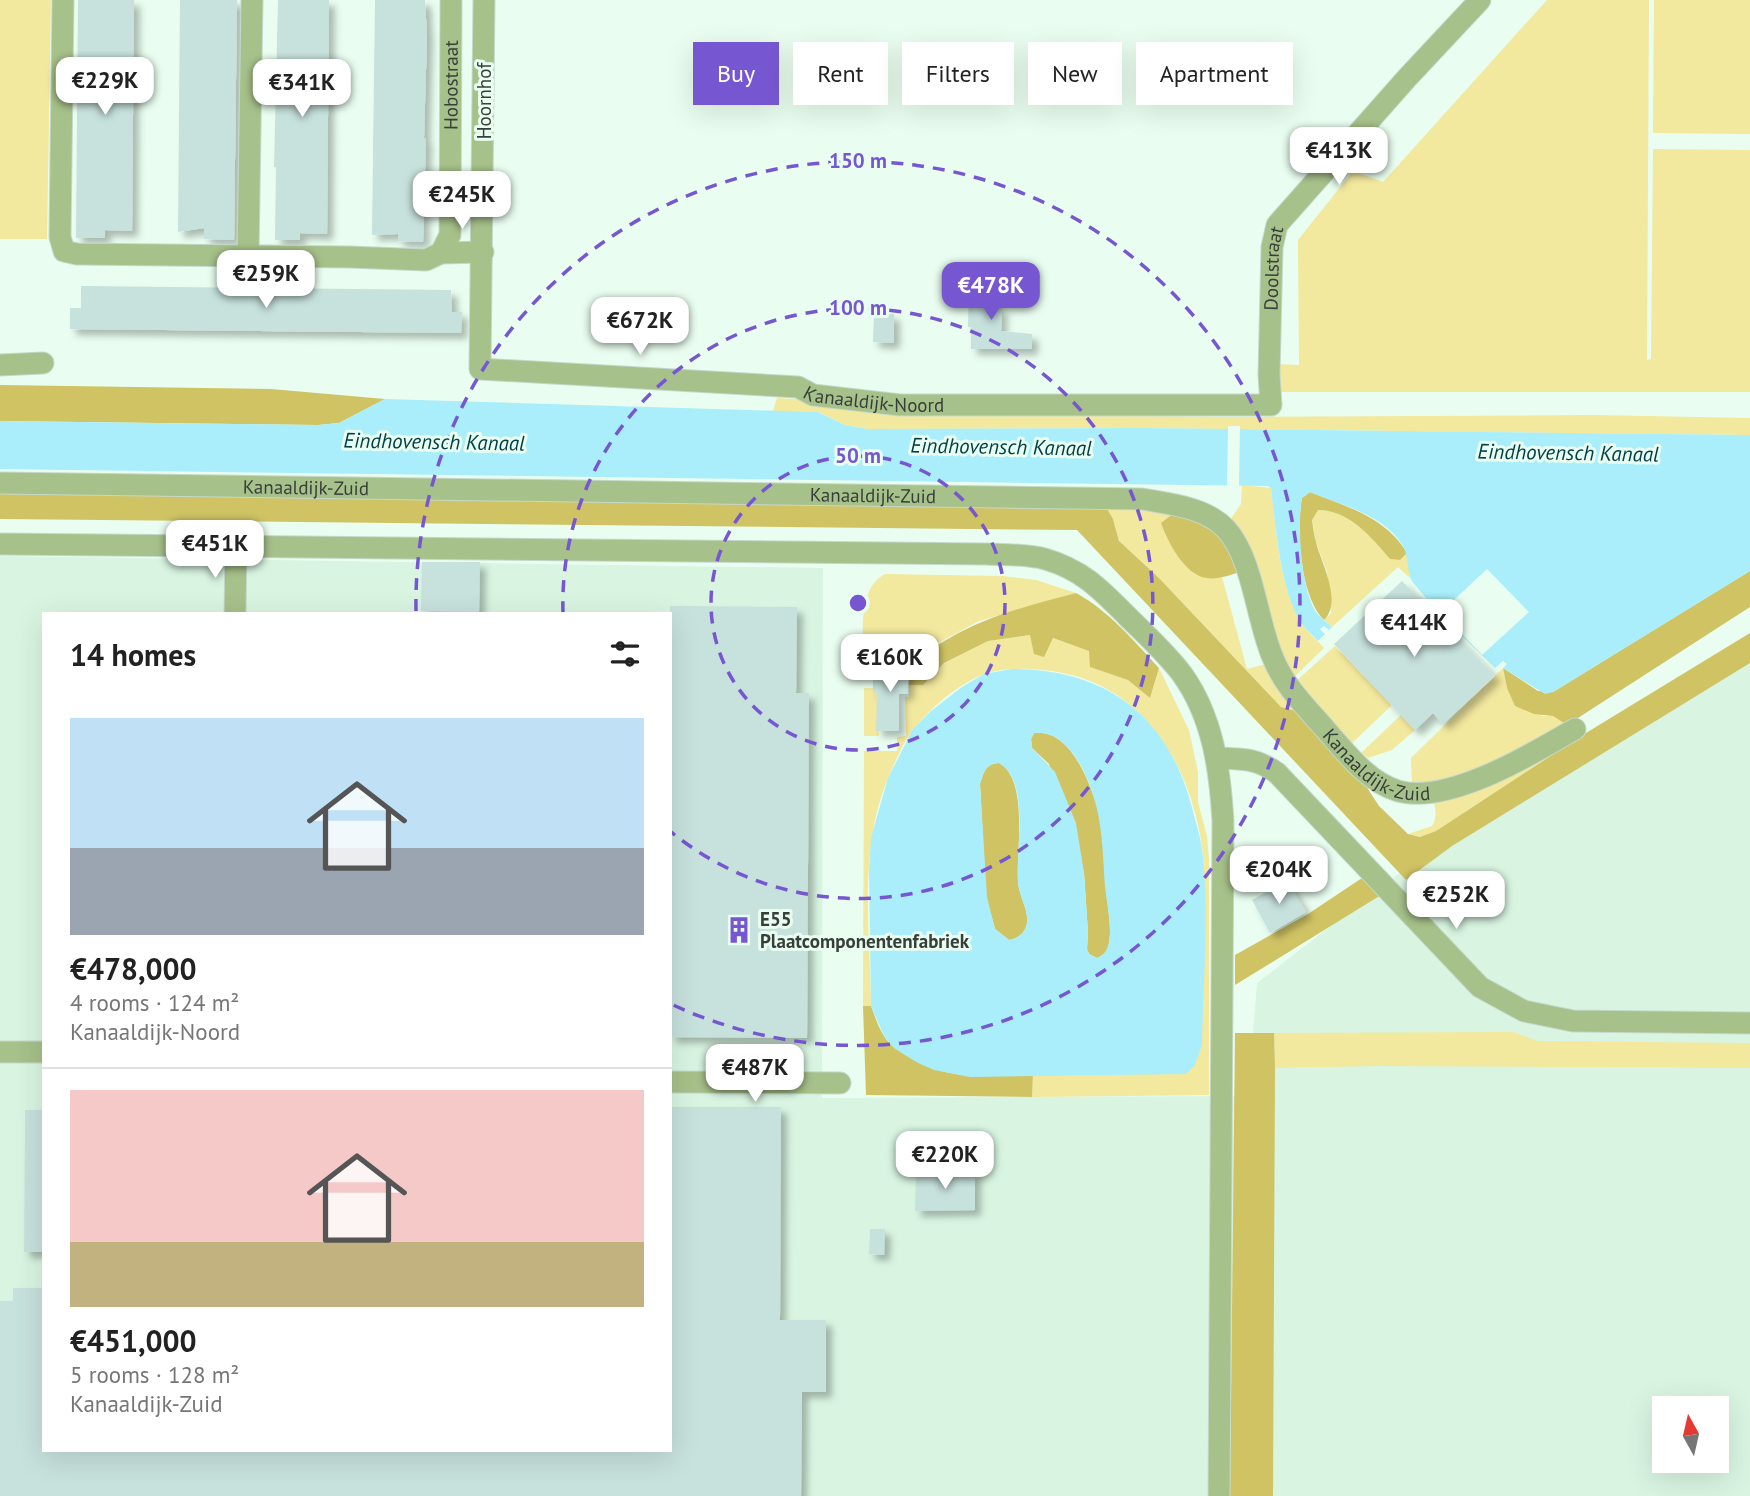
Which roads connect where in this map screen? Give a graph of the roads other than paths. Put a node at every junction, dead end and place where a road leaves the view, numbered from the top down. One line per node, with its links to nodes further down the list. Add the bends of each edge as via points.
1 (63, 0): 8 (street, via 60,237 64,251)
2 (252, 0): 8 (street)
3 (451, 0): 7 (street, Hobostraat, via 450,235)
4 (484, 0): 6 (street, Hoornhof)
5 (1480, 0): 12 (street, Doolstraat, via 1277,225 1272,247)
6 (483, 252): 7 (street); 11 (street, Hoornhof)
7 (442, 253): 8 (street, via 426,260)
8 (248, 257)
9 (43, 363): 10 (street)
10 (0, 365)
11 (480, 369): 12 (street, Kanaaldijk-Noord, via 798,387 813,395 900,405)
12 (1271, 405)
13 (0, 483): 17 (street, Kanaaldijk-Zuid, via 1142,499 1189,508 1227,531 1245,566 1273,659 1288,686 1374,779 1398,791 1421,794 1450,789 1527,756)
14 (0, 544): 15 (street)
15 (236, 546): 16 (street); 18 (street, via 987,554 1043,559 1093,582 1166,656 1195,699)
16 (235, 612)
17 (1575, 729)
18 (1217, 758): 19 (street, via 1263,763 1277,773 1480,987 1524,1011 1573,1021); 24 (street, via 1223,821)
19 (1750, 1023)
20 (0, 1052): 21 (street)
21 (42, 1052)
22 (672, 1082): 23 (street)
23 (840, 1083)
24 (1219, 1496)

